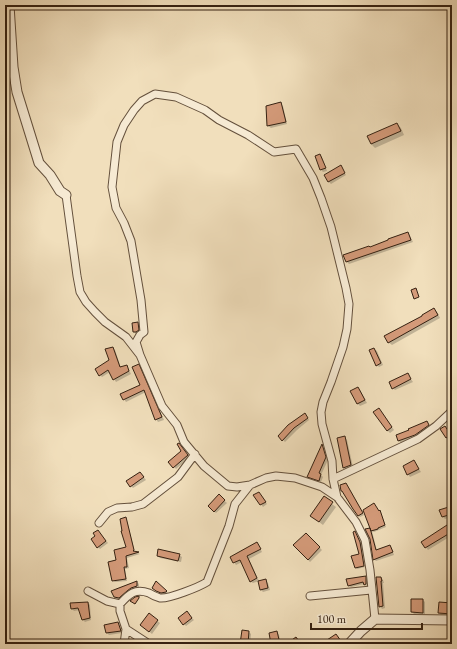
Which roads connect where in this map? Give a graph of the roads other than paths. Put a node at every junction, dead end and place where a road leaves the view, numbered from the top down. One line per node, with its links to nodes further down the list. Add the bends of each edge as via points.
1 (9, 5): 2 (street, via 17,92 39,163 60,191)
2 (66, 195): 3 (street, via 80,292 105,322 126,337)
3 (140, 355): 5 (street, via 162,406 177,425 184,442); 6 (street, via 136,342 144,332 141,300 130,240 116,208 112,187 117,142 124,125 142,101 155,94 176,97 205,110 274,152 296,149 313,178 331,227 349,304 343,347 321,412 332,461)
4 (452, 411): 6 (street, via 418,439)
5 (195, 454): 7 (street, via 204,466 228,486); 9 (street, via 178,477 143,504 117,508 108,512)
6 (333, 479): 8 (street)
7 (250, 485): 8 (street, via 276,476 295,478 322,486); 13 (street, via 236,504 207,582 161,598 143,591 135,592 128,595)
8 (338, 497): 10 (street, via 356,522 364,540)
9 (99, 523)
10 (372, 590): 12 (street); 14 (street)
11 (88, 591): 13 (street, via 107,601)
12 (310, 596)
13 (120, 604): 16 (street)
14 (374, 619): 15 (street); 19 (street)
15 (452, 620)
16 (126, 629): 17 (street); 18 (street)
17 (124, 644)
18 (147, 644)
19 (350, 644)

